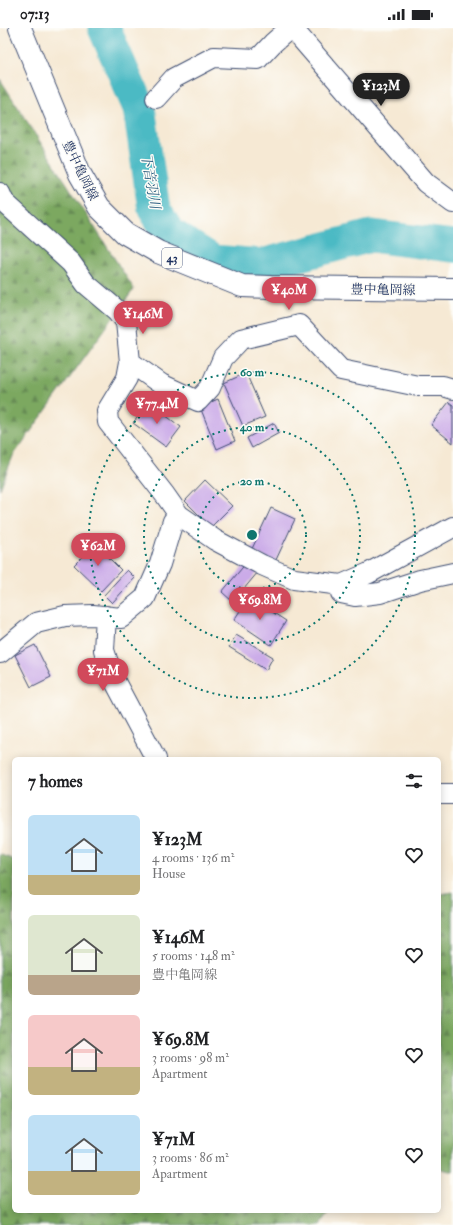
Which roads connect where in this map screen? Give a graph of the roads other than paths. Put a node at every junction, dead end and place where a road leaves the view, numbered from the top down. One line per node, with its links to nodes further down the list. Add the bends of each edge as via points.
1 (20, 28): 6 (main road, 豊中亀岡線 / 43, via 80,174 100,207 125,233 158,252 242,286)
2 (291, 28): 3 (street, via 258,59 214,57 174,78); 5 (street, via 426,183)
3 (156, 98)
4 (0, 193): 7 (street, via 4,202 71,263 86,284 118,311 126,322)
5 (453, 203)
6 (453, 289)
7 (130, 362): 8 (street, via 161,384 198,401 210,388 223,358 241,339 299,325 340,370 418,386 444,386); 9 (street, via 127,378 107,411 108,422)
8 (453, 389)
9 (179, 515): 12 (street, via 216,540 294,580); 13 (street, via 173,521 160,564 145,598 121,618)
10 (453, 527): 12 (street, via 369,573)
11 (453, 573): 12 (street, via 380,593 355,596 341,593)
12 (341, 585)
13 (106, 616): 14 (street, via 65,616 36,623); 15 (street, via 104,650 113,678)
14 (0, 653)
15 (155, 757)
16 (441, 794): 17 (street)
17 (453, 794)

